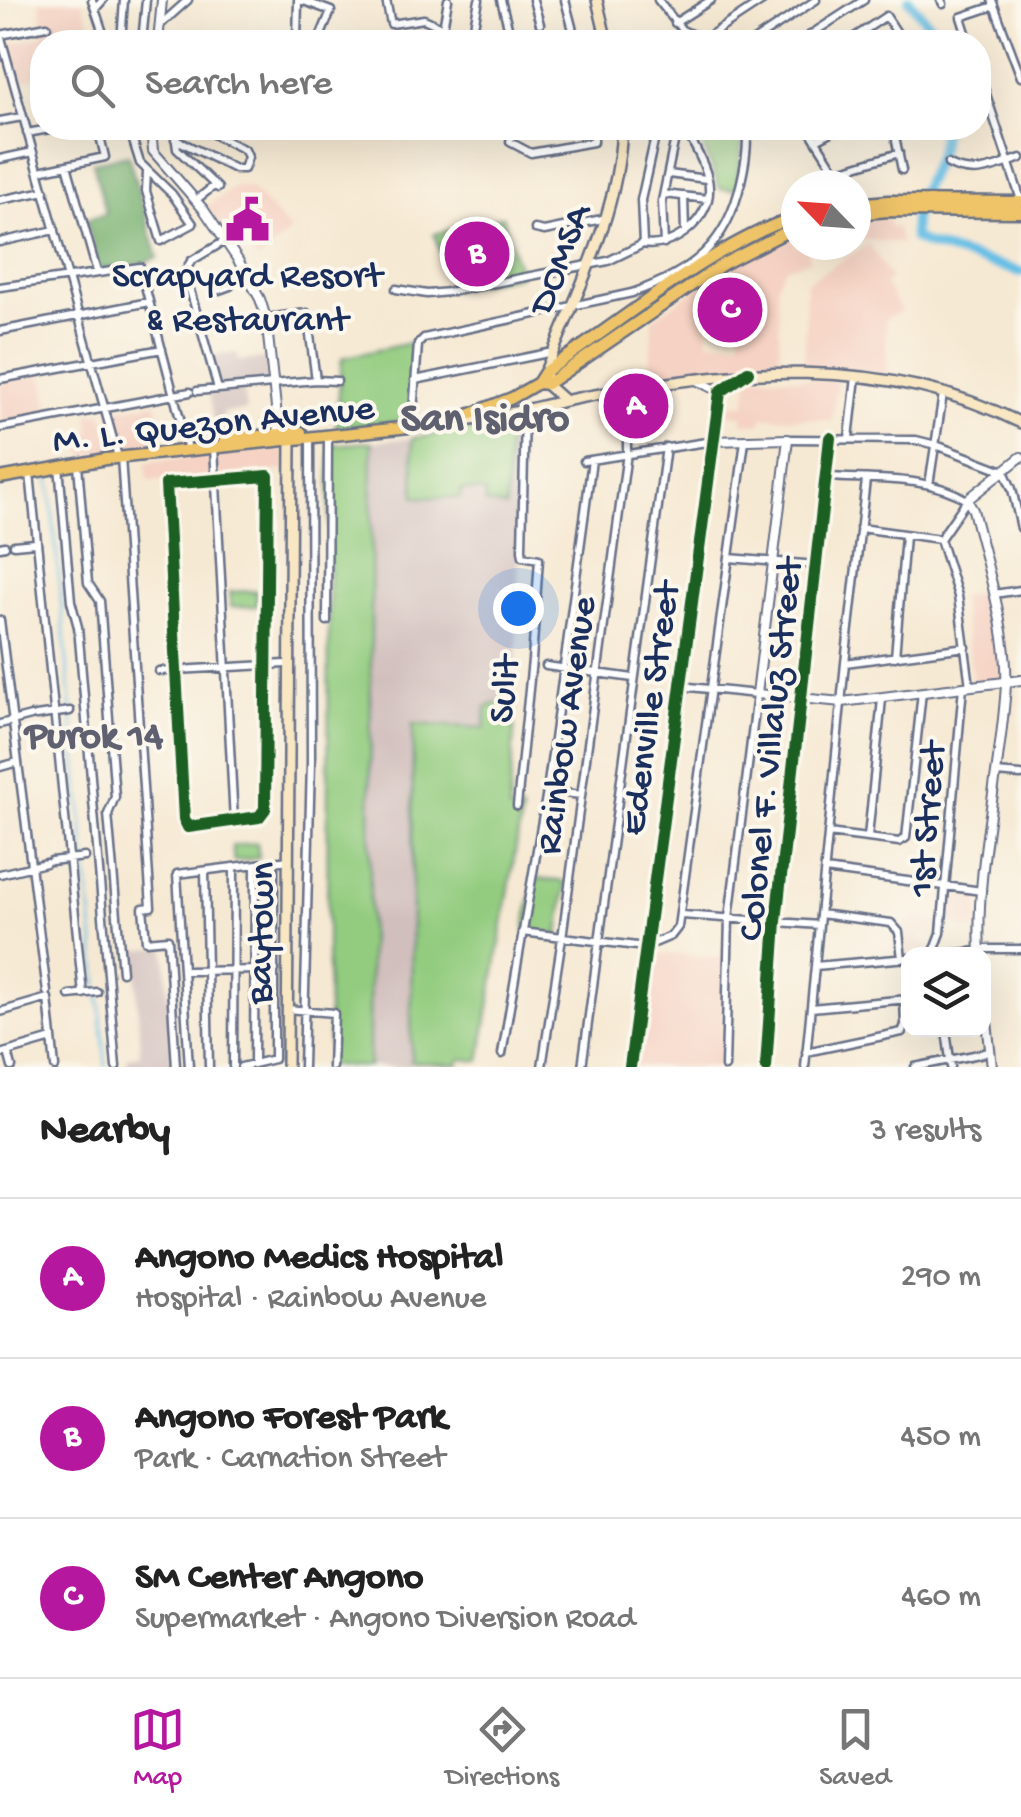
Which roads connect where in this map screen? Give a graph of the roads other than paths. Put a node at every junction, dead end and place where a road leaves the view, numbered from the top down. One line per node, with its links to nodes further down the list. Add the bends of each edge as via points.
1 (92, 0): 22 (street)
2 (103, 0): 22 (street)
3 (124, 0): 29 (street)
4 (146, 0): 30 (street)
5 (162, 0): 25 (street)
6 (188, 0): 25 (street)
7 (300, 0): 32 (street); 33 (street, via 331,12)
8 (374, 0): 9 (street)
9 (387, 0): 27 (street, via 390,24 424,19)
10 (448, 0): 27 (street)
11 (478, 0): 35 (street)
12 (501, 0): 36 (street)
13 (533, 0): 24 (street)
14 (565, 0): 37 (street)
15 (597, 0): 38 (main road)
16 (711, 0): 23 (street)
17 (764, 0): 40 (street)
18 (816, 0): 41 (street)
19 (864, 0): 42 (street)
20 (659, 1): 23 (street)
21 (994, 3): 45 (street, via 961,18); 47 (street)
22 (95, 9): 28 (street)
23 (676, 23): 39 (street)
24 (540, 24)
25 (160, 25): 31 (street)
26 (46, 26): 46 (street)
27 (443, 28): 34 (street)
28 (102, 30)
29 (121, 30)
30 (143, 30)
31 (159, 30)
32 (298, 30)
33 (323, 30)
34 (447, 30)
35 (474, 30)
36 (509, 30)
37 (573, 30)
38 (604, 30)
39 (688, 30)
40 (722, 30)
41 (770, 30)
42 (818, 30)
43 (865, 30): 44 (street, via 886,16)
44 (895, 30)
45 (965, 30)
46 (0, 34): 48 (street)
47 (1021, 77)
48 (13, 81): 49 (street); 51 (street)
49 (0, 83)
50 (991, 108): 76 (street)
51 (22, 117): 52 (street); 54 (street)
52 (0, 121)
53 (30, 132): 54 (street)
54 (27, 133): 70 (street)
55 (101, 140): 78 (street, via 105,157)
56 (133, 140): 83 (street)
57 (153, 140): 86 (street, via 154,151)
58 (174, 140): 93 (street, via 216,187)
59 (176, 140): 60 (street, via 244,170 245,150)
60 (225, 140)
61 (510, 140): 62 (street, via 532,153)
62 (593, 140)
63 (621, 140): 100 (main road, DOMSA)
64 (654, 140): 107 (street, via 641,200)
65 (676, 140): 72 (street)
66 (690, 140): 73 (street)
67 (745, 140): 117 (street, via 736,204 719,240 654,286)
68 (816, 140): 79 (street)
69 (896, 141): 71 (street)
70 (33, 152): 75 (street); 82 (street)
71 (899, 153): 80 (street); 81 (street)
72 (674, 154): 73 (street); 84 (street)
73 (698, 157): 85 (street)
74 (1021, 158): 76 (street)
75 (0, 159)
76 (1009, 162): 77 (street, via 976,172); 94 (street)
77 (948, 164)
78 (66, 165): 82 (street); 111 (street)
79 (835, 170)
80 (843, 170)
81 (902, 170)
82 (39, 171): 87 (street)
83 (148, 172): 88 (street); 88 (street, via 146,191 161,241 193,224)
84 (669, 174): 85 (street); 89 (street)
85 (708, 179): 91 (street)
86 (184, 186): 88 (street); 93 (street)
87 (45, 192): 92 (street); 103 (street)
88 (172, 194)
89 (664, 194): 90 (street); 108 (street)
90 (684, 196): 91 (street); 104 (street)
91 (708, 199): 104 (street)
92 (0, 200)
93 (196, 200): 106 (street)
94 (1020, 200): 97 (main road)
95 (871, 205): 96 (main road)
96 (888, 206): 97 (main road); 98 (main road)
97 (932, 206): 99 (main road)
98 (871, 210)
99 (1021, 212)
100 (607, 218): 102 (street); 109 (main road, DOMSA)
101 (781, 228): 130 (main road, via 726,250)
102 (536, 229)
103 (55, 230): 105 (street); 112 (street)
104 (685, 232): 108 (street)
105 (0, 242)
106 (225, 242): 110 (street); 133 (street, via 191,261 185,272)
107 (643, 244): 108 (street); 109 (street)
108 (664, 244)
109 (591, 263): 114 (street, via 449,292); 117 (main road, DOMSA)
110 (243, 268): 115 (street); 119 (street)
111 (97, 272): 112 (street); 116 (street, via 140,268)
112 (67, 276): 113 (street); 118 (street)
113 (0, 287)
114 (396, 288)
115 (219, 290)
116 (148, 302): 118 (street); 121 (street)
117 (572, 308): 122 (main road, DOMSA); 129 (street, via 424,338)
118 (79, 316): 120 (street); 123 (street)
119 (266, 318): 128 (street, via 306,313); 132 (street)
120 (0, 331)
121 (162, 349): 123 (street); 137 (street)
122 (553, 352): 129 (street); 130 (main road, DOMSA)
123 (92, 363): 126 (street); 139 (street)
124 (748, 372): 125 (main road, M. L. Quezon Avenue); 127 (main road, M. L. Quezon Avenue); 135 (street)
125 (858, 377): 136 (main road, M. L. Quezon Avenue); 149 (street)
126 (0, 379)
127 (694, 379): 134 (main road, M. L. Quezon Avenue); 135 (street)
128 (316, 380): 131 (street); 132 (street)
129 (415, 380): 144 (street)
130 (544, 380): 138 (main road); 142 (main road)
131 (338, 381)
132 (274, 384): 133 (street); 145 (street)
133 (218, 390): 137 (street)
134 (621, 390): 138 (main road, M. L. Quezon Avenue); 158 (street, Rainbow Avenue)
135 (720, 392): 152 (street, Edenville Street)
136 (943, 394): 141 (main road, M. L. Quezon Avenue); 154 (street)
137 (175, 395): 139 (street); 157 (street)
138 (565, 401): 140 (main road, M. L. Quezon Avenue)
139 (105, 408): 143 (street); 159 (street)
140 (525, 410): 142 (main road, M. L. Quezon Avenue); 216 (street, Sulit, via 522,550 526,558 538,559)
141 (1021, 423)
142 (448, 424): 144 (main road, M. L. Quezon Avenue)
143 (0, 428)
144 (412, 429): 146 (main road, M. L. Quezon Avenue)
145 (280, 434): 146 (main road, via 326,430); 155 (main road, via 226,439)
146 (332, 437): 147 (main road, M. L. Quezon Avenue); 183 (street)
147 (310, 438): 151 (main road, M. L. Quezon Avenue); 261 (street)
148 (830, 438): 149 (street); 150 (street); 165 (street, Colonel F. Villaluz Street)
149 (850, 438): 154 (street)
150 (788, 439): 153 (street); 178 (street)
151 (292, 440): 155 (main road, M. L. Quezon Avenue); 222 (main road, Baytown)
152 (713, 441): 153 (street); 156 (street); 198 (street, Edenville Street)
153 (745, 441): 177 (street)
154 (936, 444): 163 (street); 169 (street)
155 (218, 447): 157 (main road, M. L. Quezon Avenue); 167 (street)
156 (666, 447): 158 (street); 195 (street)
157 (188, 449): 159 (main road, M. L. Quezon Avenue)
158 (627, 453): 191 (street, via 588,460); 194 (street, Rainbow Avenue)
159 (120, 457): 161 (main road, M. L. Quezon Avenue); 276 (street, via 151,907 142,908 146,941 168,939)
160 (1021, 457): 163 (street)
161 (78, 463): 162 (main road, M. L. Quezon Avenue); 253 (street, via 87,576 100,601)
162 (59, 466): 164 (main road, M. L. Quezon Avenue); 275 (street)
163 (1004, 471): 170 (street); 172 (street)
164 (26, 472): 166 (main road, M. L. Quezon Avenue); 175 (street)
165 (827, 477): 168 (street); 179 (street, Colonel F. Villaluz Street)
166 (0, 478)
167 (216, 480): 188 (street, via 268,476); 190 (street); 192 (street, via 166,484)
168 (866, 480): 169 (street); 171 (street)
169 (929, 485): 170 (street)
170 (967, 500): 174 (street); 181 (street)
171 (860, 528): 173 (street); 186 (street)
172 (1021, 528)
173 (906, 536): 174 (street); 185 (street)
174 (940, 539): 184 (street, 1st Street)
175 (34, 543): 176 (street); 207 (street)
176 (6, 546)
177 (730, 558): 178 (street); 200 (street)
178 (773, 562): 179 (street); 202 (street)
179 (818, 565): 203 (street, Colonel F. Villaluz Street)
180 (1021, 590): 181 (street)
181 (994, 594): 197 (street)
182 (0, 620): 208 (street)
183 (327, 621)
184 (966, 646): 185 (street); 199 (street, 1st Street)
185 (896, 657): 186 (street)
186 (845, 663): 205 (street)
187 (286, 664): 188 (street)
188 (267, 665): 190 (street); 217 (street, via 266,808 262,816)
189 (546, 666): 191 (street)
190 (226, 668): 192 (street); 217 (street)
191 (565, 668): 194 (street); 214 (street)
192 (176, 670): 193 (street); 217 (street, via 184,819 188,827)
193 (159, 671)
194 (597, 673): 195 (street); 215 (street, Rainbow Avenue)
195 (633, 678): 239 (street)
196 (1021, 680): 197 (street)
197 (1006, 682): 199 (street); 212 (street)
198 (680, 686): 200 (street); 243 (street, Edenville Street)
199 (967, 686): 201 (street); 230 (street, 1st Street)
200 (712, 690): 202 (street); 233 (street)
201 (922, 692): 204 (street); 219 (street, via 906,838)
202 (757, 694): 203 (street); 234 (street)
203 (802, 699): 205 (street); 235 (street, Colonel F. Villaluz Street)
204 (882, 699): 205 (street); 219 (street)
205 (842, 702): 218 (street)
206 (70, 711): 207 (street)
207 (53, 714): 208 (street); 221 (street)
208 (12, 720): 209 (street); 210 (street)
209 (0, 724)
210 (18, 762): 211 (street); 225 (street)
211 (0, 767)
212 (996, 773): 213 (street); 231 (street)
213 (1021, 775)
214 (547, 791): 215 (street); 237 (street)
215 (581, 795): 238 (street, Rainbow Avenue)
216 (517, 806)
217 (234, 821)
218 (828, 833): 219 (street); 227 (street)
219 (868, 838)
220 (85, 857): 221 (street)
221 (69, 859): 225 (street); 255 (street)
222 (289, 860): 223 (street); 260 (main road, Baytown)
223 (274, 862): 224 (street); 251 (street)
224 (255, 864): 226 (street); 250 (street)
225 (30, 866): 229 (street); 256 (street)
226 (234, 867): 228 (street); 249 (street)
227 (825, 870): 230 (street); 232 (street)
228 (205, 871): 248 (street); 252 (street, via 177,874)
229 (0, 874)
230 (944, 886): 231 (street); 241 (street, 1st Street)
231 (983, 891): 242 (street)
232 (820, 914): 236 (street); 240 (street, via 891,923)
233 (682, 915): 234 (street); 243 (street, via 671,936)
234 (729, 918): 235 (street); 286 (street)
235 (776, 922): 236 (street); 287 (street, Colonel F. Villaluz Street)
236 (819, 925): 247 (street)
237 (522, 932): 238 (street); 270 (street)
238 (562, 938): 239 (street); 283 (street, Rainbow Avenue)
239 (598, 942): 243 (street); 284 (street)
240 (902, 947)
241 (936, 947)
242 (980, 947)
243 (645, 948): 285 (street, Edenville Street)
244 (1021, 949): 245 (street)
245 (991, 950)
246 (901, 959): 247 (street)
247 (815, 966): 259 (street)
248 (207, 970): 249 (street); 252 (street); 278 (street)
249 (232, 970): 250 (street); 279 (street)
250 (254, 970): 251 (street); 271 (street)
251 (275, 970): 271 (street, via 274,1059)
252 (184, 971): 277 (street)
253 (122, 972)
254 (97, 992): 255 (street)
255 (84, 994): 257 (street)
256 (48, 995): 262 (street); 266 (street)
257 (69, 995)
258 (901, 999): 259 (street)
259 (810, 1008): 267 (street)
260 (287, 1010): 261 (street); 280 (main road, Baytown)
261 (304, 1010): 281 (street); 282 (street, via 334,1013)
262 (0, 1012)
263 (901, 1032): 267 (street)
264 (947, 1037): 272 (street)
265 (988, 1037): 268 (street)
266 (52, 1039): 269 (street); 274 (street)
267 (806, 1052): 288 (street)
268 (989, 1052): 272 (street); 290 (street)
269 (4, 1053): 273 (street)
270 (502, 1054)
271 (254, 1064): 279 (street)
272 (950, 1064): 289 (street)
273 (12, 1067)
274 (55, 1067)
275 (116, 1067)
276 (176, 1067)
277 (189, 1067)
278 (210, 1067)
279 (237, 1067)
280 (287, 1067)
281 (303, 1067)
282 (332, 1067)
283 (542, 1067)
284 (582, 1067)
285 (630, 1067)
286 (725, 1067)
287 (766, 1067)
288 (805, 1067)
289 (914, 1067)
290 (992, 1067)

